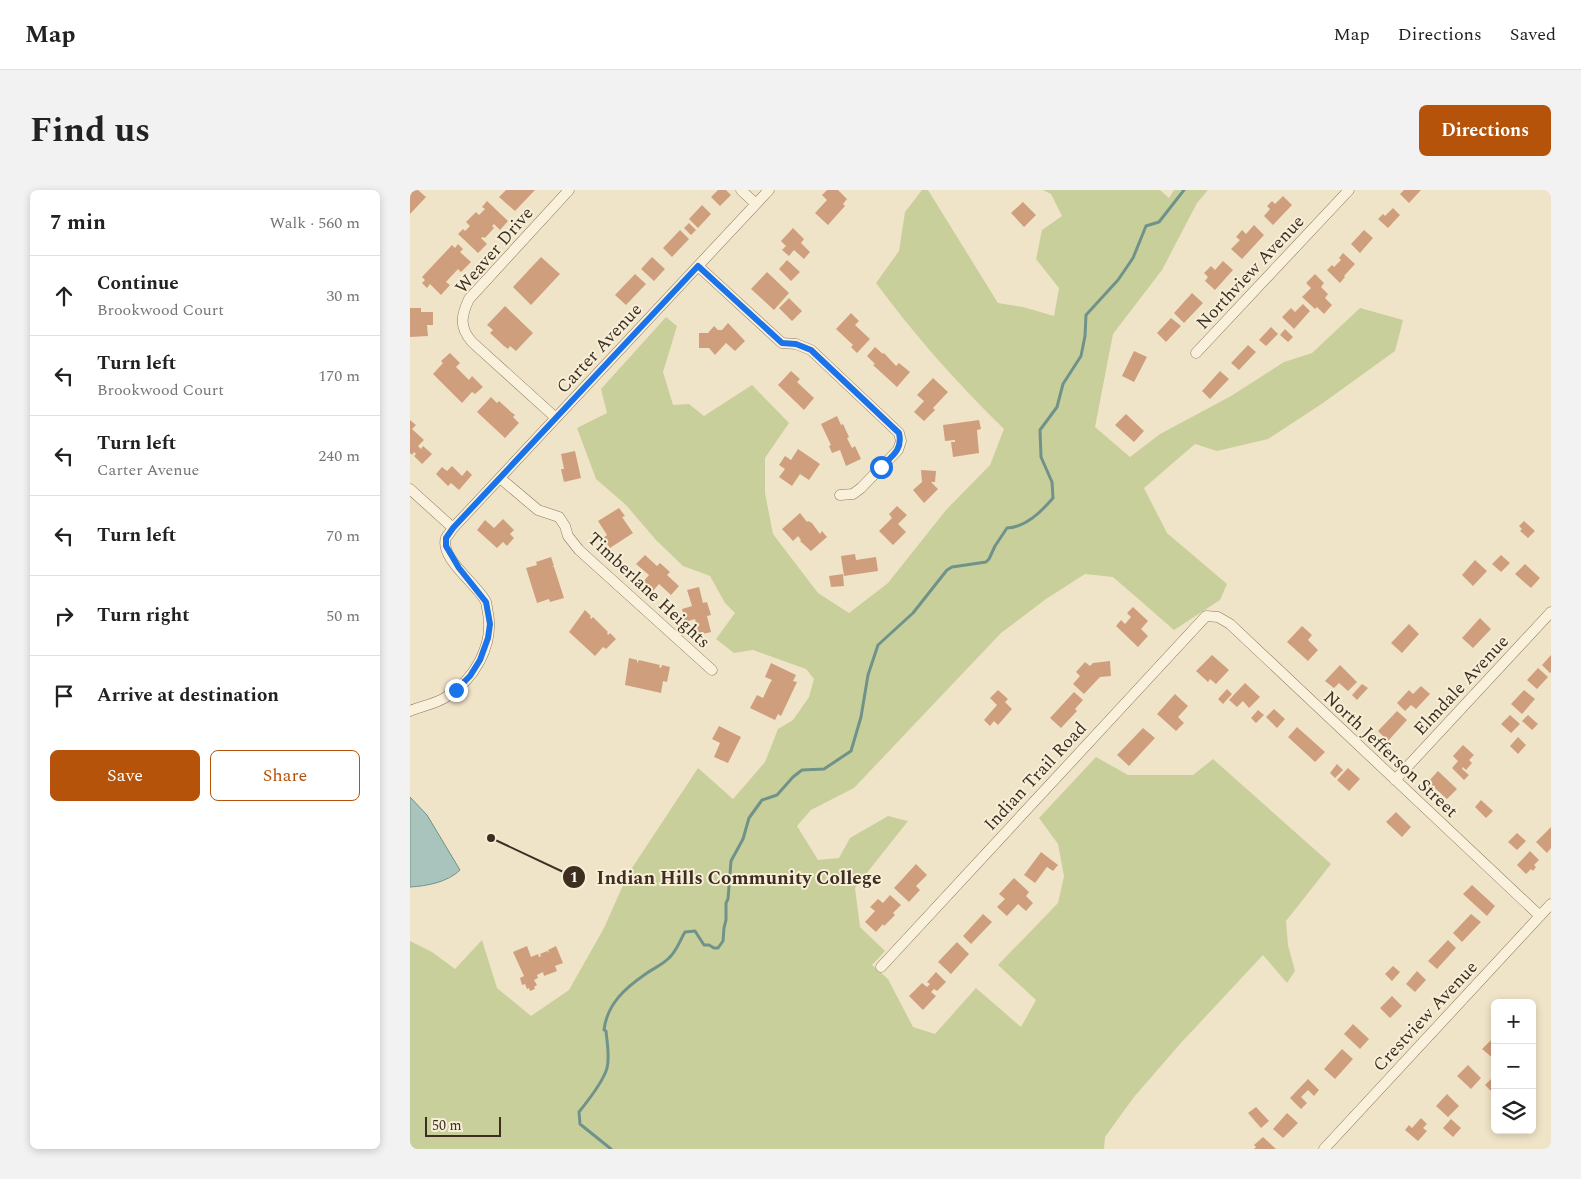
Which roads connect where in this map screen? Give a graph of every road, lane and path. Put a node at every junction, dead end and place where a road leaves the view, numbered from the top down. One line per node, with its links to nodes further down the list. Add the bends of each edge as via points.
1 (569, 190): 8 (street, Weaver Drive, via 469,299 462,323 472,342)
2 (741, 190): 5 (street)
3 (769, 190): 5 (street, Carter Avenue)
4 (1349, 190): 7 (street, Northview Avenue)
5 (756, 204): 6 (street, Carter Avenue)
6 (698, 266): 8 (street, Carter Avenue); 11 (street, via 782,343 811,350 899,433 898,450 857,491)
7 (1196, 353)
8 (556, 418): 9 (street, Carter Avenue)
9 (500, 478): 12 (street, Carter Avenue); 15 (street, Timberlane Heights, via 538,510 559,517 579,550)
10 (410, 489): 12 (street)
11 (840, 495)
12 (453, 528): 16 (street, via 446,538 446,546 486,602 490,624 488,638 480,660 456,690 445,698)
13 (1551, 612): 17 (street, Elmdale Avenue)
14 (1218, 616): 17 (street, North Jefferson Street); 20 (street, Indian Trail Road, via 1206,616 1193,629)
15 (712, 670)
16 (410, 711)
17 (1395, 780): 19 (street, North Jefferson Street)
18 (1551, 904): 19 (street, Crestview Avenue)
19 (1540, 916): 21 (street, Crestview Avenue)
20 (881, 967)
21 (1324, 1149)

